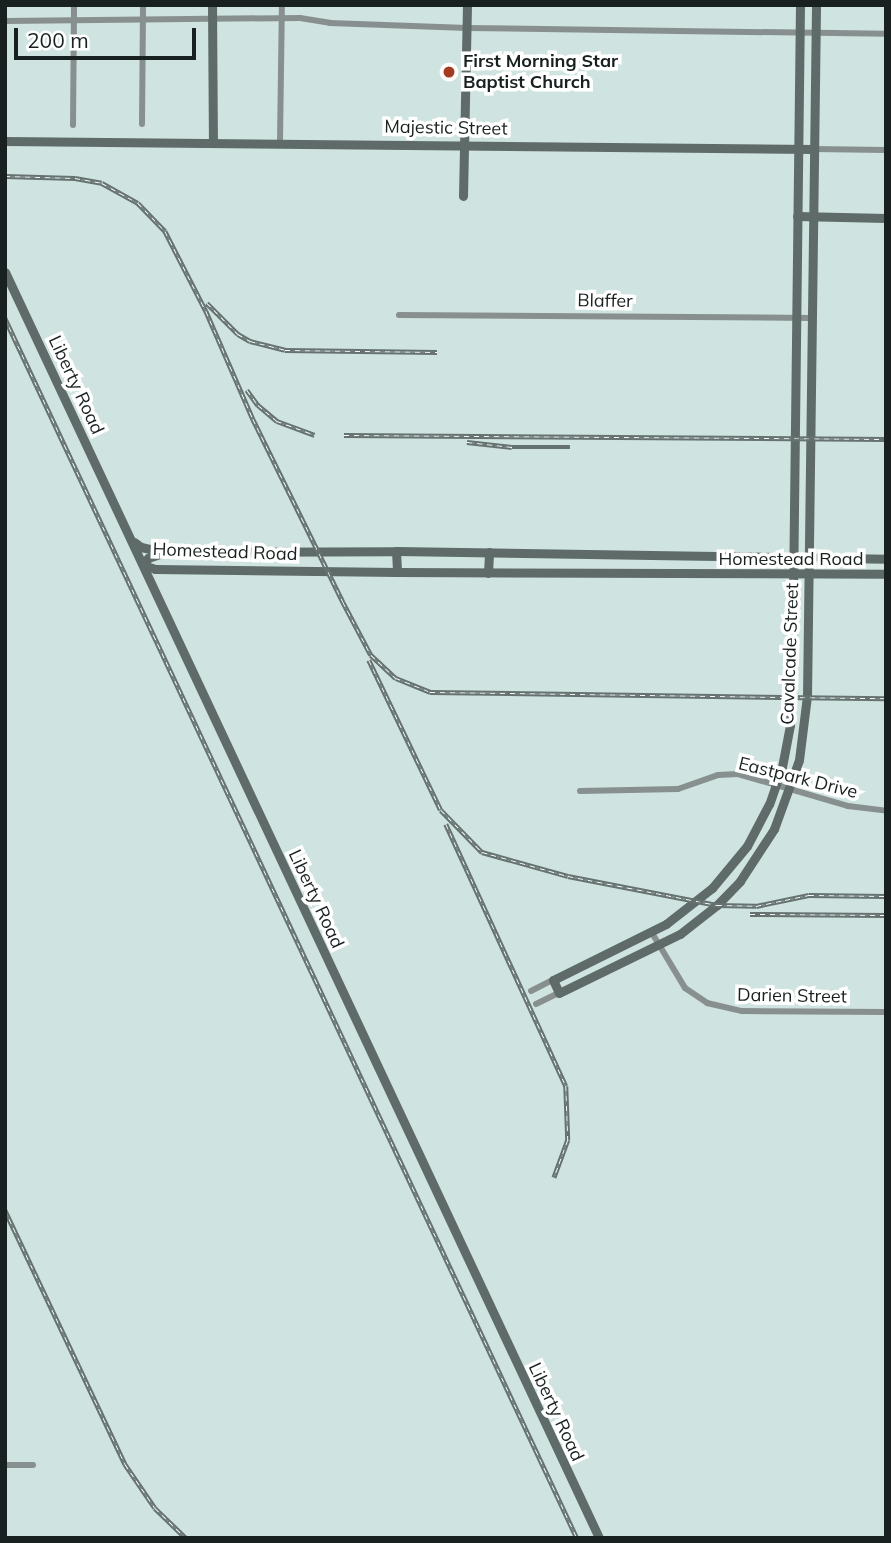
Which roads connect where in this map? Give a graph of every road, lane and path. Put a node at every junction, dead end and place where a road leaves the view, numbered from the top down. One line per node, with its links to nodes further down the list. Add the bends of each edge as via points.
1 (74, 5): 9 (street)
2 (143, 5): 8 (street)
3 (212, 5): 10 (main road)
4 (282, 5): 11 (street)
5 (467, 5): 13 (main road)
6 (800, 5): 14 (main road, Cavalcade Street)
7 (816, 5): 15 (main road, Cavalcade Street)
8 (143, 18): 9 (street); 10 (street); 17 (street)
9 (74, 19): 12 (street); 18 (street)
10 (212, 19): 11 (street); 21 (main road)
11 (282, 19): 13 (street); 20 (street)
12 (5, 21)
13 (467, 28): 14 (street); 22 (main road)
14 (799, 33): 15 (street); 23 (main road, Cavalcade Street)
15 (815, 33): 16 (street); 24 (main road, Cavalcade Street)
16 (886, 34)
17 (142, 124)
18 (73, 125)
19 (5, 141): 21 (main road, Majestic Street)
20 (280, 141): 21 (main road, Majestic Street); 22 (main road, Majestic Street)
21 (213, 142)
22 (464, 144): 23 (main road, Majestic Street); 26 (main road)
23 (797, 148): 24 (main road, Majestic Street); 27 (main road, Cavalcade Street)
24 (813, 149): 25 (street, Majestic Street); 28 (main road, Cavalcade Street)
25 (886, 150)
26 (463, 196)
27 (797, 216): 28 (main road); 33 (main road, Cavalcade Street)
28 (812, 216): 29 (main road); 32 (main road, Cavalcade Street)
29 (886, 218)
30 (5, 272): 34 (main road, Liberty Road)
31 (400, 315): 33 (street, Blaffer)
32 (811, 318): 33 (street, Blaffer); 42 (main road, Cavalcade Street)
33 (795, 319): 41 (main road, Cavalcade Street)
34 (131, 540): 36 (main road); 44 (main road, Liberty Road)
35 (397, 551): 37 (main road, Homestead Road); 38 (main road, Homestead Road); 47 (main road)
36 (165, 552): 38 (main road, Homestead Road); 44 (main road, Homestead Road)
37 (489, 552): 39 (main road, Homestead Road); 50 (main road)
38 (239, 553): 46 (main road)
39 (612, 555): 40 (main road, Homestead Road); 51 (main road)
40 (682, 556): 41 (main road, Homestead Road); 53 (main road)
41 (794, 556): 42 (main road, Homestead Road); 48 (main road, Cavalcade Street)
42 (808, 557): 43 (main road, Homestead Road); 49 (main road, Cavalcade Street)
43 (886, 559)
44 (143, 565): 45 (main road, Homestead Road); 54 (main road, Liberty Road)
45 (169, 569): 46 (main road, Homestead Road); 54 (main road, via 157,582)
46 (240, 569): 47 (main road, Homestead Road)
47 (397, 572): 50 (main road, Homestead Road)
48 (793, 572): 49 (main road, Homestead Road); 53 (main road, Homestead Road); 55 (main road, Cavalcade Street)
49 (808, 572): 52 (main road, Homestead Road); 56 (main road, Cavalcade Street)
50 (488, 573): 51 (main road, Homestead Road)
51 (613, 574): 53 (main road, Homestead Road)
52 (886, 574)
53 (682, 575)
54 (160, 602): 72 (main road, Liberty Road)
55 (792, 676): 56 (main road); 57 (main road, Cavalcade Street, via 790,725)
56 (807, 676): 58 (main road, Cavalcade Street, via 804,730)
57 (777, 784): 58 (street, Eastpark Drive); 59 (street, Eastpark Drive, via 738,774 718,775 678,789); 61 (main road, Cavalcade Street)
58 (791, 788): 60 (street, Eastpark Drive, via 848,806); 62 (main road, Cavalcade Street)
59 (580, 791)
60 (886, 811)
61 (748, 844): 62 (main road); 63 (main road, Cavalcade Street, via 712,888)
62 (760, 852): 64 (main road, Cavalcade Street, via 717,905)
63 (652, 933): 64 (street, Darien Street); 65 (main road, Cavalcade Street)
64 (659, 945): 67 (main road, Cavalcade Street); 69 (street, Darien Street, via 685,988 721,1008)
65 (553, 980): 66 (street, Cavalcade Street); 67 (main road)
66 (531, 991)
67 (559, 993): 68 (street, Cavalcade Street)
68 (536, 1004)
69 (886, 1012)
70 (5, 1465): 71 (street)
71 (33, 1465)
72 (599, 1538)

